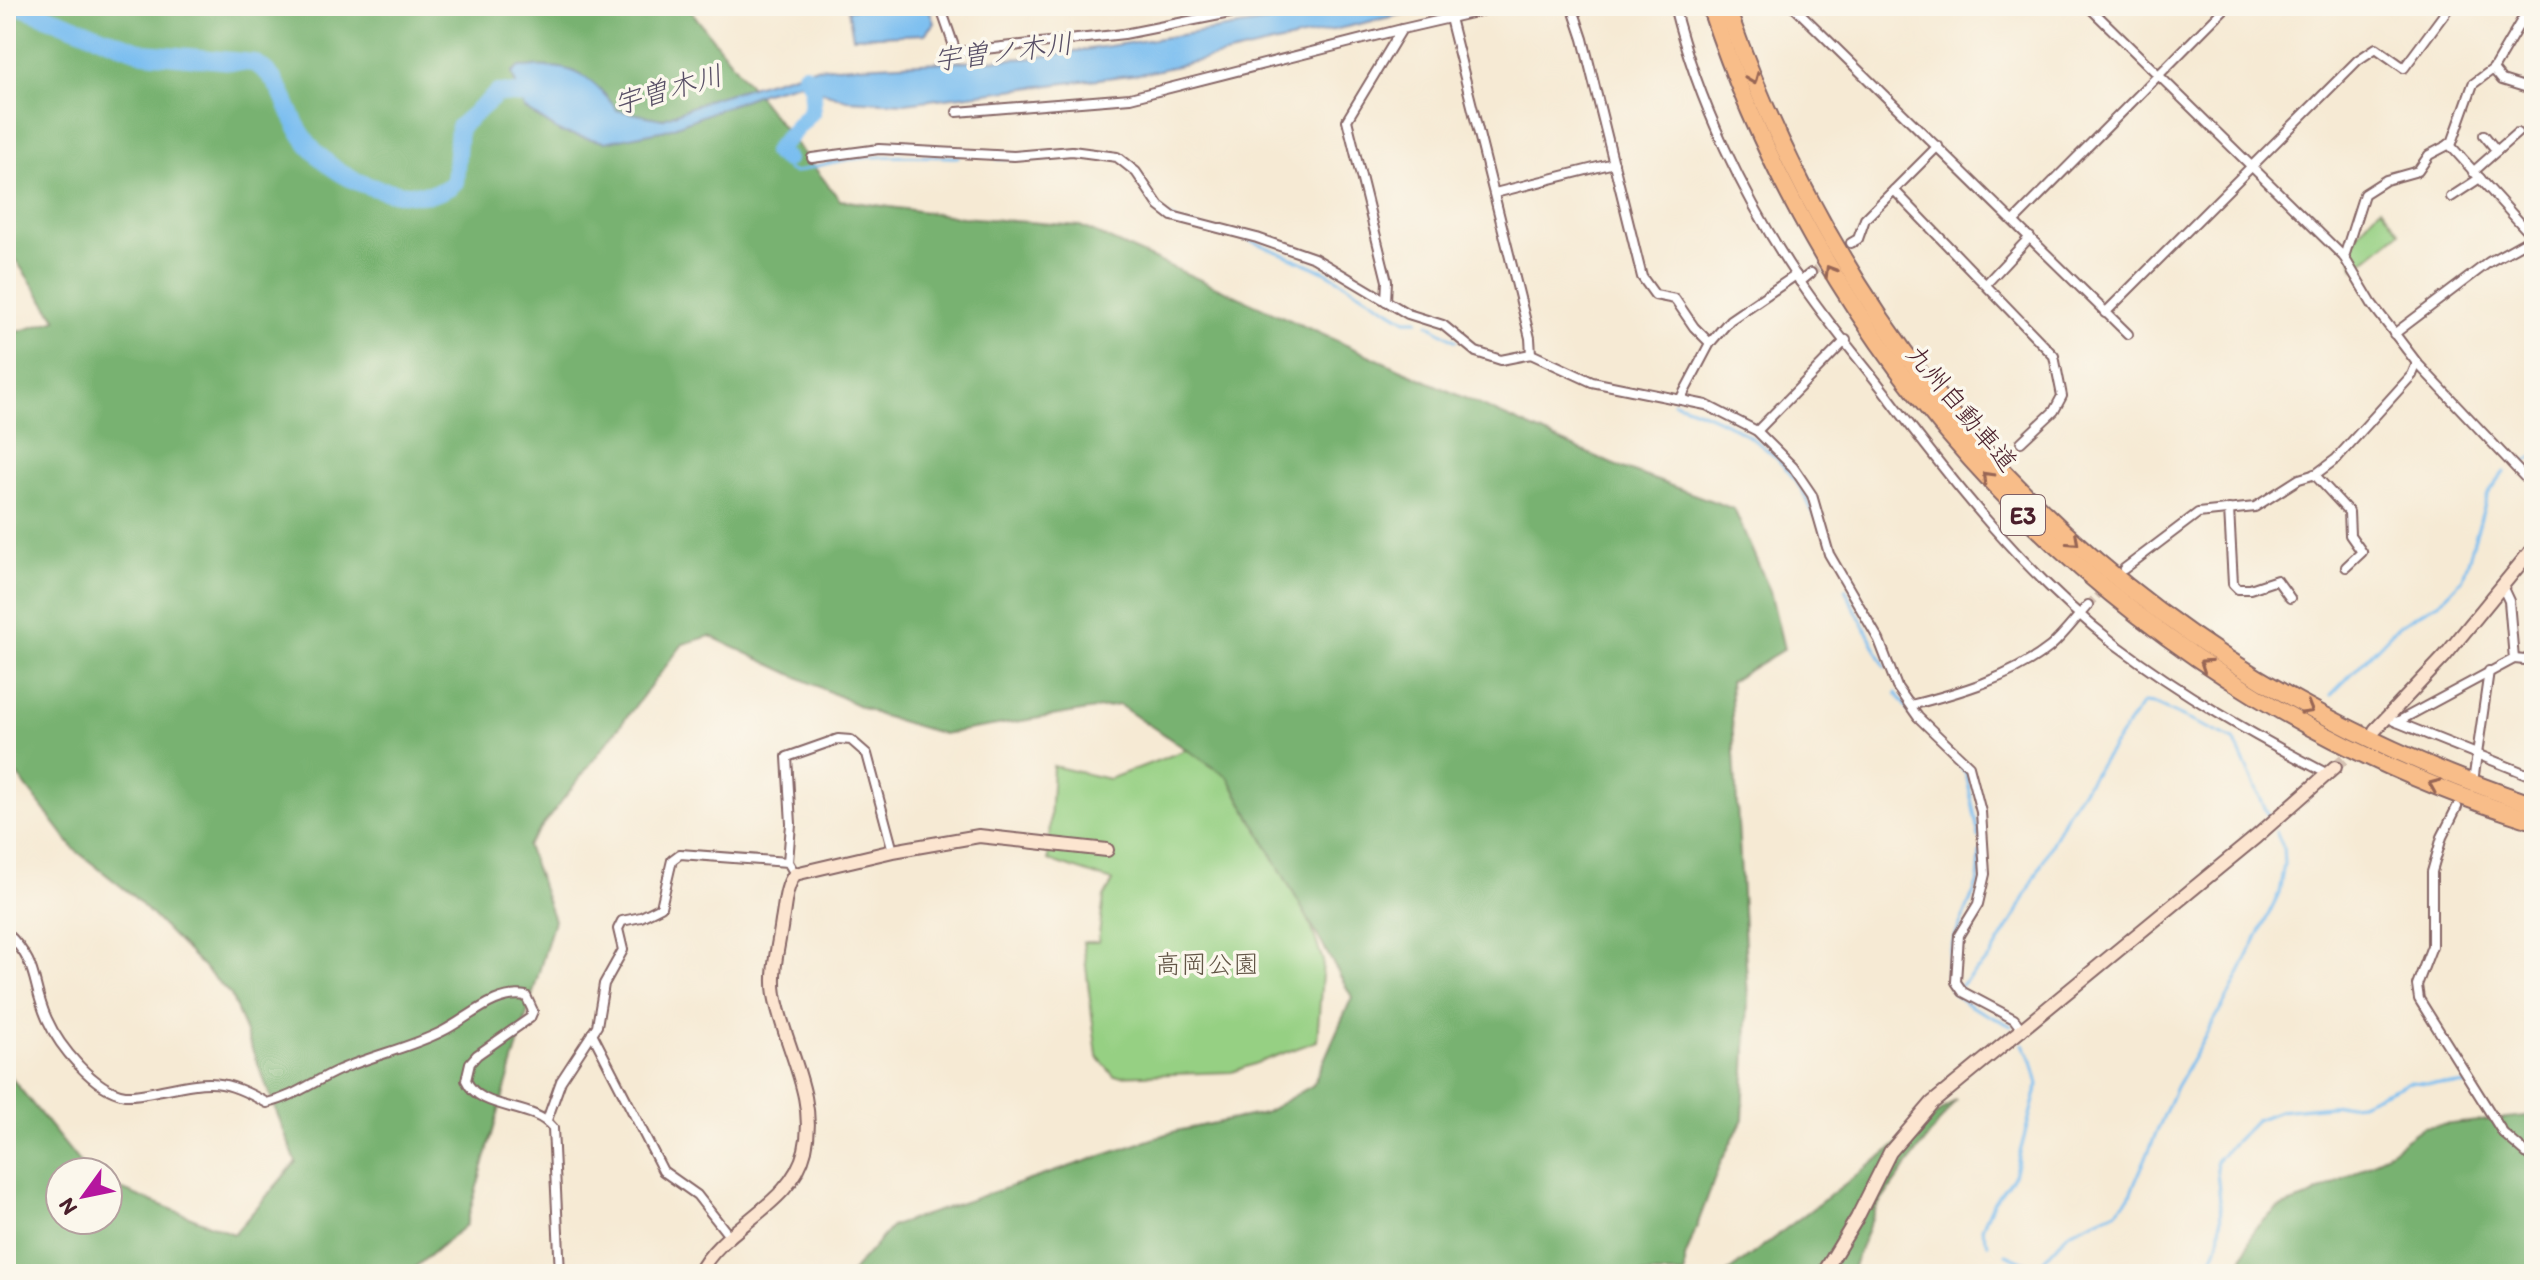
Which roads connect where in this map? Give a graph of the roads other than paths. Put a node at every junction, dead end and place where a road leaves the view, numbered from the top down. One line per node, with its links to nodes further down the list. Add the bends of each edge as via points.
1 (940, 6): 12 (street, via 956,52 1124,34)
2 (1265, 6): 12 (street)
3 (1502, 6): 13 (street)
4 (1572, 6): 25 (street)
5 (1674, 6): 37 (street, via 1687,54 1728,152)
6 (1715, 6): 70 (highway, 九州自動車道 / E3, one-way to 70, via 1843,261 1934,393 2041,511 2170,621 2250,676 2389,750); 72 (highway, 九州自動車道 / E3, one-way to 6, via 2382,763 2241,688 2093,581 2031,523 1922,403 1829,269 1757,132)
7 (1793, 6): 22 (street)
8 (2088, 6): 16 (street)
9 (2227, 6): 16 (street)
10 (2450, 6): 26 (street, via 2404,68 2376,48)
11 (2530, 6): 15 (street)
12 (1246, 8)
13 (1450, 18): 14 (street); 29 (street)
14 (1402, 29): 18 (street, via 1130,98); 39 (street, via 1347,120 1387,281)
15 (2493, 69): 17 (street, via 2502,80); 21 (street, via 2473,84)
16 (2158, 77): 26 (street); 31 (street)
17 (2534, 90)
18 (957, 112)
19 (2517, 133): 23 (street)
20 (2484, 135): 23 (street)
21 (2449, 144): 27 (street); 35 (street, via 2429,155 2418,171 2386,180 2364,194)
22 (1938, 146): 28 (street); 31 (street)
23 (2497, 151): 27 (street)
24 (812, 158): 39 (street, via 879,149 1014,156 1053,151 1106,154 1136,172 1172,216 1314,258)
25 (1614, 163): 29 (street); 44 (street, via 1642,277 1655,295 1675,299)
26 (2252, 169): 35 (street); 40 (street)
27 (2477, 175): 30 (street); 33 (street)
28 (1894, 190): 34 (street, via 1865,219 1858,239); 38 (street)
29 (1495, 193): 45 (street)
30 (2451, 197)
31 (2015, 220): 32 (street)
32 (2030, 237): 38 (street); 40 (street)
33 (2533, 237): 42 (street, via 2489,262)
34 (1851, 243)
35 (2344, 257): 42 (street)
36 (1811, 273): 37 (street)
37 (1798, 278): 43 (street); 44 (street, via 1730,320)
38 (1987, 283): 49 (street, via 2054,356 2062,396 2054,411)
39 (1386, 301): 45 (street, via 1443,325 1476,352 1501,360)
40 (2105, 313): 41 (street)
41 (2128, 334)
42 (2394, 334): 46 (street)
43 (1846, 340): 48 (street); 59 (street, via 1959,490)
44 (1710, 343): 47 (street)
45 (1531, 354): 47 (street, via 1592,382)
46 (2417, 363): 50 (street, via 2336,459); 51 (street)
47 (1681, 398): 48 (street)
48 (1757, 431): 63 (street, via 1812,495 1829,554)
49 (2021, 442)
50 (2314, 474): 52 (street, via 2255,507); 54 (street, via 2349,512 2350,535 2362,552)
51 (2534, 487)
52 (2229, 509): 55 (street, via 2198,513); 57 (street, via 2233,584 2250,589 2277,580)
53 (2534, 547): 56 (street)
54 (2346, 567)
55 (2124, 569)
56 (2502, 586): 61 (street, via 2509,601); 64 (street)
57 (2290, 598)
58 (2088, 605): 59 (street)
59 (2080, 614): 63 (street, via 2051,646 2018,667); 67 (street, via 2214,714)
60 (2534, 654): 61 (street)
61 (2514, 659): 62 (street)
62 (2489, 671): 64 (street); 66 (street)
63 (1911, 705): 78 (street, via 1969,766 1981,812 1985,874 1978,904 1959,935 1956,982 1963,992 2014,1019)
64 (2392, 720): 65 (street); 66 (street)
65 (2375, 730)
66 (2478, 757): 68 (street); 69 (street)
67 (2330, 770): 78 (street)
68 (2474, 775)
69 (2534, 777)
70 (2534, 805)
71 (2457, 807): 81 (street, via 2432,872 2432,946 2417,985 2419,999 2503,1133)
72 (2534, 821)
73 (1107, 850): 74 (street, via 979,836)
74 (893, 851): 75 (street, via 867,754 851,740 838,739 787,757); 76 (street)
75 (788, 862): 76 (street); 79 (street, via 680,854 672,860 661,907 622,921 618,929 623,950 604,984)
76 (795, 874): 82 (street, via 784,909 774,991 803,1084 806,1149 778,1197)
77 (6, 932): 80 (street, via 35,971 46,1018 61,1043 94,1078 125,1095 210,1080 267,1103 290,1098 341,1069 442,1032 511,994 526,996 533,1011 530,1018 477,1055 466,1080 478,1094)
78 (2023, 1031): 85 (street, via 1932,1103 1907,1131 1890,1152)
79 (592, 1033): 80 (street, via 561,1081); 82 (street, via 663,1171 697,1195)
80 (547, 1120): 83 (street, via 555,1135)
81 (2534, 1160)
82 (730, 1237): 84 (street, via 708,1255)
83 (560, 1274)
84 (699, 1274)
85 (1823, 1274)

